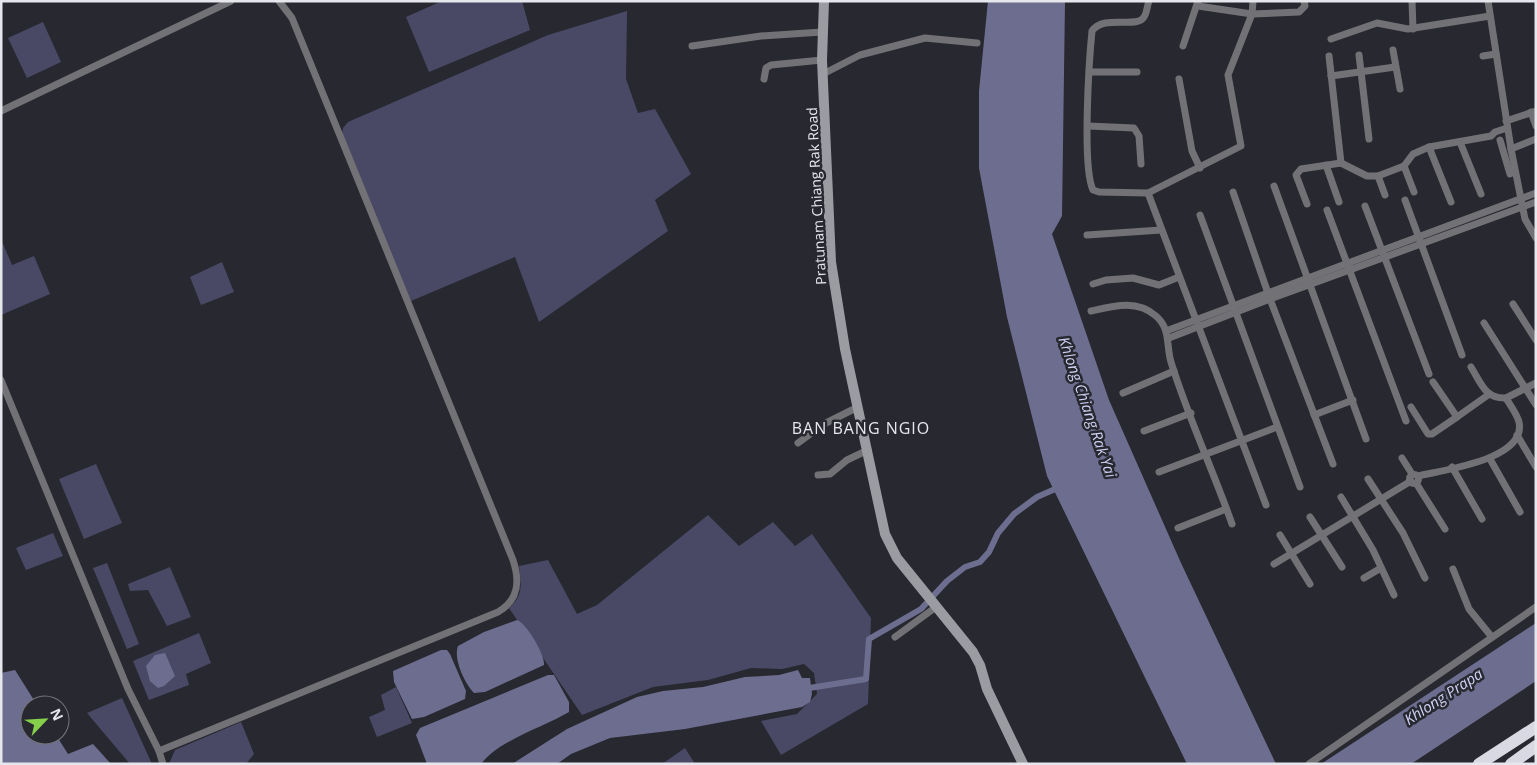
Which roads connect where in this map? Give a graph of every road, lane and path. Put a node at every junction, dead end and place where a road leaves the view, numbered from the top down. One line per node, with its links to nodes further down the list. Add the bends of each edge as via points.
1 (231, 1): 33 (street)
2 (279, 1): 159 (street, via 292,18 513,560 517,587 512,601 498,612)
3 (824, 1): 13 (street, Pratunam Chiang Rak Road)
4 (1148, 1): 25 (street, via 1145,16 1139,21 1095,26 1092,30)
5 (1253, 1): 10 (street)
6 (1304, 1): 10 (street, via 1305,6 1299,12)
7 (1412, 1): 12 (street)
8 (1488, 1): 11 (street)
9 (1198, 3): 10 (street); 17 (street)
10 (1249, 14): 50 (street, via 1228,75 1242,146)
11 (1490, 16): 12 (street); 19 (street)
12 (1413, 28): 14 (street, via 1398,29 1382,22)
13 (822, 32): 16 (street, via 761,36); 23 (street, Pratunam Chiang Rak Road)
14 (1332, 39)
15 (977, 43): 28 (street, via 925,38 860,55)
16 (692, 46)
17 (1183, 46)
18 (1393, 50): 24 (street)
19 (1496, 54): 22 (street); 35 (street)
20 (1359, 55): 27 (street)
21 (1329, 56): 29 (street)
22 (1482, 56)
23 (822, 60): 28 (street, Pratunam Chiang Rak Road); 30 (street, via 771,65 766,68)
24 (1395, 66): 27 (street); 32 (street)
25 (1090, 72): 26 (street); 36 (street)
26 (1137, 72)
27 (1361, 72): 29 (street); 39 (street)
28 (823, 74): 107 (street, Pratunam Chiang Rak Road, via 830,262)
29 (1330, 76): 46 (street)
30 (764, 79)
31 (1178, 79): 50 (street, via 1192,151)
32 (1400, 89)
33 (1, 111)
34 (1533, 112): 35 (street); 37 (street)
35 (1506, 125): 38 (street); 40 (street)
36 (1088, 126): 47 (street, via 1134,128 1139,136); 56 (street, via 1090,184 1094,190)
37 (1536, 126)
38 (1491, 136): 42 (street); 43 (street)
39 (1369, 139)
40 (1509, 139): 42 (street); 45 (street)
41 (1536, 139): 45 (street)
42 (1500, 140): 51 (street)
43 (1460, 142): 44 (street); 57 (street)
44 (1429, 147): 49 (street, via 1414,154); 63 (street)
45 (1511, 149): 60 (street)
46 (1341, 163): 48 (street); 52 (street, via 1367,176)
47 (1141, 164)
48 (1326, 165): 62 (street); 65 (street, via 1298,171 1296,175)
49 (1404, 166): 52 (street); 55 (street)
50 (1200, 168): 56 (street)
51 (1510, 174)
52 (1378, 176): 59 (street)
53 (1274, 186): 79 (street)
54 (1233, 192): 83 (street)
55 (1414, 192)
56 (1148, 193): 70 (street)
57 (1481, 194)
58 (1536, 194): 60 (street)
59 (1386, 195)
60 (1521, 199): 67 (street); 72 (street)
61 (1405, 200): 72 (street)
62 (1339, 202)
63 (1451, 202)
64 (1536, 202): 67 (street)
65 (1307, 204)
66 (1365, 206): 75 (street)
67 (1523, 207): 73 (street, via 1528,226); 74 (street)
68 (1326, 210): 77 (street)
69 (1200, 215): 85 (street)
70 (1160, 227): 71 (street); 80 (street)
71 (1087, 235)
72 (1419, 236): 74 (street); 75 (street)
73 (1536, 238)
74 (1423, 245): 76 (street); 94 (street)
75 (1382, 250): 76 (street); 77 (street)
76 (1385, 258): 78 (street); 97 (street)
77 (1345, 264): 78 (street); 79 (street)
78 (1348, 272): 82 (street); 112 (street)
79 (1306, 277): 82 (street); 83 (street)
80 (1179, 278): 81 (street, via 1159,285 1133,278); 88 (street)
81 (1093, 284)
82 (1309, 285): 83 (street); 105 (street)
83 (1269, 295): 85 (street); 87 (street); 110 (street)
84 (1513, 304): 93 (street)
85 (1232, 305): 87 (street); 88 (street)
86 (1091, 312): 91 (street, via 1120,304 1147,309 1158,317)
87 (1235, 312): 90 (street); 113 (street)
88 (1195, 319): 90 (street); 91 (street)
89 (1484, 324): 101 (street)
90 (1198, 327): 92 (street); 117 (street)
91 (1166, 331): 92 (street)
92 (1168, 338): 96 (street)
93 (1536, 340)
94 (1462, 356)
95 (1471, 367): 103 (street)
96 (1174, 371): 102 (street); 109 (street)
97 (1430, 374)
98 (1, 380): 159 (street, via 128,688)
99 (1433, 382): 111 (street)
100 (1536, 383): 101 (street)
101 (1524, 388): 104 (street); 106 (street)
102 (1123, 393)
103 (1488, 395): 104 (street); 111 (street)
104 (1506, 398): 115 (street, via 1518,421)
105 (1353, 400): 110 (street); 116 (street)
106 (1536, 405)
107 (858, 407): 118 (street, via 824,424); 119 (street, Pratunam Chiang Rak Road)
108 (1411, 407): 111 (street, via 1428,434)
109 (1190, 413): 114 (street); 120 (street)
110 (1314, 415): 123 (street)
111 (1458, 417)
112 (1406, 422)
113 (1277, 427): 117 (street); 130 (street)
114 (1144, 431)
115 (1517, 435): 122 (street, via 1506,449); 125 (street)
116 (1366, 439)
117 (1241, 440): 120 (street); 133 (street)
118 (798, 443)
119 (868, 450): 127 (street, via 847,460 830,474); 153 (street, Pratunam Chiang Rak Road, via 890,547)
120 (1206, 454): 126 (street); 134 (street)
121 (1402, 458): 129 (street)
122 (1490, 458): 124 (street); 135 (street)
123 (1333, 464)
124 (1452, 467): 129 (street); 138 (street)
125 (1536, 467)
126 (1159, 472)
127 (818, 475)
128 (1368, 479): 132 (street)
129 (1414, 479): 132 (street); 141 (street)
130 (1300, 487)
131 (1341, 497): 137 (street)
132 (1382, 498): 137 (street); 150 (street)
133 (1266, 504)
134 (1226, 509): 139 (street); 140 (street)
135 (1520, 512)
136 (1310, 517): 143 (street)
137 (1354, 518): 143 (street); 147 (street)
138 (1482, 519)
139 (1232, 524)
140 (1178, 528)
141 (1445, 529)
142 (1280, 535): 144 (street)
143 (1322, 536): 144 (street); 146 (street)
144 (1293, 554): 145 (street); 151 (street)
145 (1274, 564)
146 (1342, 567)
147 (1382, 568): 149 (street); 152 (street)
148 (1452, 569): 155 (street, via 1469,610)
149 (1364, 578)
150 (1425, 578)
151 (1310, 584)
152 (1394, 595)
153 (935, 606): 156 (street); 162 (street, Pratunam Chiang Rak Road, via 973,652)
154 (1536, 607): 155 (street)
155 (1491, 636): 163 (street)
156 (895, 637)
157 (1536, 727): 164 (highway)
158 (1536, 746): 165 (highway)
159 (159, 751): 161 (street)
160 (1536, 754): 166 (highway)
161 (163, 764)
162 (1023, 764)
163 (1309, 764)
164 (1479, 764)
165 (1511, 764)
166 (1518, 764)

